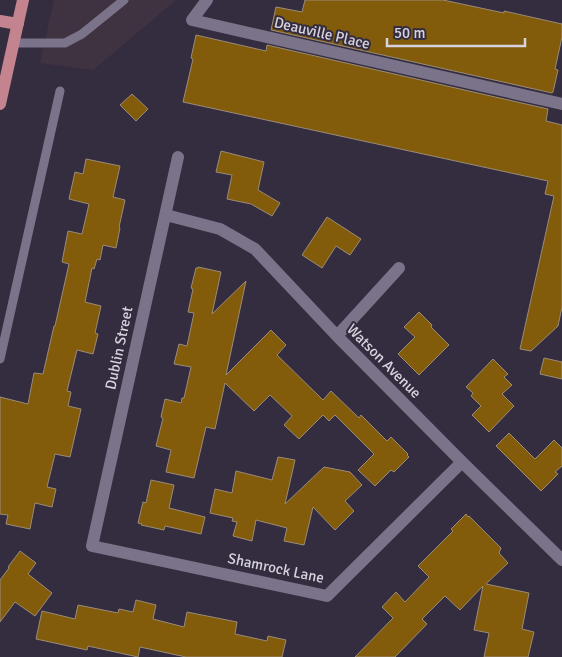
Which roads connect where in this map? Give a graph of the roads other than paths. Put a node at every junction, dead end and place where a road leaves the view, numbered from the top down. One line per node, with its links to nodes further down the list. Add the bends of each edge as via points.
1 (23, 0): 5 (main road)
2 (206, 0): 9 (street, Deauville Place, via 192,20)
3 (118, 2): 6 (lane, via 82,34 65,43)
4 (0, 21): 5 (main road)
5 (18, 24): 6 (main road)
6 (14, 43): 8 (main road)
7 (60, 91): 14 (lane)
8 (0, 104)
9 (562, 104)
10 (178, 158): 11 (street, Dublin Street)
11 (166, 215): 13 (street, Watson Avenue, via 220,229 255,249); 16 (street, Dublin Street)
12 (399, 268): 13 (street)
13 (337, 336): 15 (street, Watson Avenue)
14 (0, 359)
15 (462, 462): 16 (street, Shamrock Lane, via 327,596); 17 (street, Watson Avenue)
16 (92, 546)
17 (562, 560)

